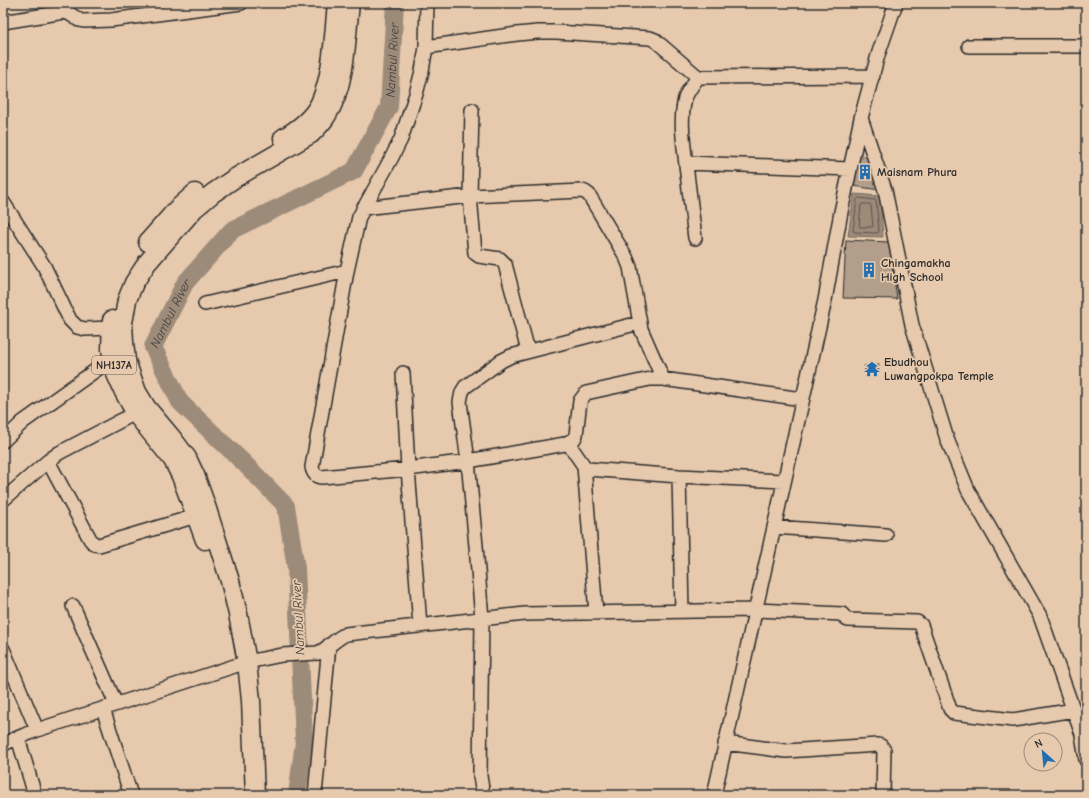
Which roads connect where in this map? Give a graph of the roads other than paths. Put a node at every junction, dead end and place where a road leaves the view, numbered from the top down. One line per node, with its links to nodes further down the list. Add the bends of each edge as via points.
1 (241, 3): 6 (street, via 111,20 84,21 65,12)
2 (336, 3): 23 (highway, NH137A, via 331,64 320,104 293,132 212,179 177,209 139,254 123,278 112,314)
3 (350, 3): 29 (highway, NH137A, via 342,74 327,116 311,134 235,178 194,209 152,257 134,283 127,300 123,323 124,342 126,361)
4 (427, 3): 9 (street)
5 (896, 3): 10 (street)
6 (3, 22)
7 (969, 46): 8 (street)
8 (1086, 46)
9 (426, 47): 11 (street, via 538,32 650,38 660,43); 18 (street, via 416,94 401,139)
10 (873, 76): 11 (street); 13 (street)
11 (698, 77): 14 (street, via 683,104)
12 (472, 110): 16 (street)
13 (862, 118): 15 (street); 53 (street, via 885,190 912,325 947,439 968,490 1040,616)
14 (686, 163): 15 (street); 19 (street)
15 (850, 168): 28 (street, via 825,300)
16 (470, 196): 18 (street); 22 (street, via 582,191 589,195 630,267); 24 (street, via 475,253 500,259 504,264)
17 (3, 202): 23 (street, via 44,266 70,320 77,327 85,329)
18 (363, 208): 20 (street)
19 (695, 238)
20 (348, 271): 21 (street); 35 (street, via 312,468 319,477)
21 (205, 304)
22 (639, 323): 24 (street); 27 (street)
23 (111, 328): 25 (highway, NH137A)
24 (528, 351): 33 (street, via 501,360 462,392 460,402)
25 (113, 358): 29 (highway, NH137A, via 116,374 124,392); 30 (street, via 23,422)
26 (403, 373): 35 (street)
27 (663, 379): 28 (street); 31 (street, via 650,379 586,393 580,401 576,434 574,439)
28 (802, 399): 37 (street)
29 (141, 410): 32 (street); 39 (highway, NH137A, via 173,460); 50 (highway, NH137A, via 172,438 187,458 195,475 230,581 238,614)
30 (3, 440)
31 (568, 442): 33 (street); 34 (street)
32 (48, 461): 38 (street); 39 (street, via 93,544 99,545)
33 (468, 461): 35 (street); 46 (street)
34 (584, 466): 36 (street, via 588,469); 45 (street)
35 (408, 469): 47 (street)
36 (679, 476): 37 (street); 44 (street)
37 (784, 481): 40 (street)
38 (3, 500)
39 (196, 516): 50 (highway, NH137A, via 211,558 233,645)
40 (774, 527): 41 (street); 43 (street)
41 (886, 535)
42 (74, 606): 51 (street)
43 (755, 610): 44 (street); 53 (street, via 842,614 846,620 919,623 950,709 954,713 1013,720); 56 (street)
44 (682, 612): 45 (street)
45 (596, 613): 46 (street, via 525,614)
46 (482, 619): 47 (street); 64 (street, via 480,776)
47 (420, 626): 49 (street, via 346,634)
48 (3, 649): 54 (street)
49 (324, 649): 50 (street); 63 (street)
50 (241, 664): 51 (street); 61 (highway, NH137A); 62 (highway, NH137A, via 251,701)
51 (116, 704): 52 (street)
52 (103, 709): 54 (street); 60 (street)
53 (1074, 710): 58 (street, via 1082,734)
54 (37, 730): 55 (street)
55 (18, 738): 57 (street); 59 (street)
56 (724, 743): 65 (street); 66 (street, via 786,751 878,745 884,750)
57 (3, 744)
58 (1086, 760)
59 (35, 795)
60 (131, 795)
61 (243, 795)
62 (255, 795)
63 (315, 795)
64 (483, 795)
65 (714, 795)
66 (883, 795)

